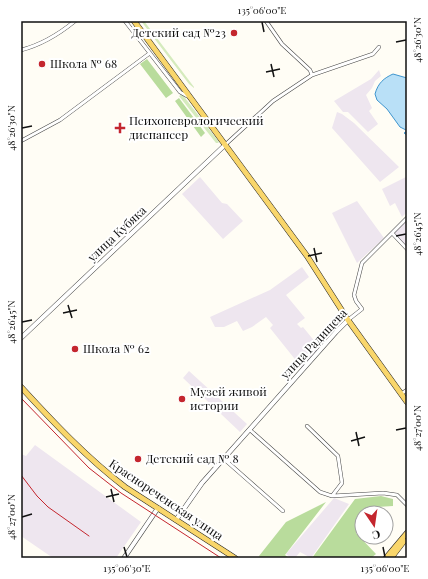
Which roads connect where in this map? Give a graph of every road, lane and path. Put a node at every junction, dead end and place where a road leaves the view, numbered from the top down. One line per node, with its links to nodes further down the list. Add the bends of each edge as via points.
1 (75, 21): 6 (street, via 33,47)
2 (125, 21): 7 (street)
3 (134, 21): 9 (main road)
4 (266, 21): 8 (street, via 282,44 310,70)
5 (379, 47): 8 (street, via 374,54)
6 (21, 50)
7 (150, 53): 9 (street, via 180,92); 10 (street, via 60,120)
8 (312, 75): 11 (street, via 273,101)
9 (191, 98): 11 (main road)
10 (21, 141)
11 (225, 145): 15 (main road, via 307,256); 16 (street, улица Кубяка)
12 (407, 218): 13 (street)
13 (392, 233): 14 (street); 15 (street, улица Радищева, via 362,263 354,295 362,310)
14 (407, 249)
15 (348, 320): 19 (main road); 22 (street, улица Радищева)
16 (21, 338)
17 (21, 387): 26 (main road, Краснореченская улица, via 90,459 125,487)
18 (407, 390): 19 (street)
19 (401, 394): 20 (main road)
20 (407, 402)
21 (307, 426): 24 (street, via 339,458 342,483)
22 (250, 430): 23 (street, улица Радищева); 24 (street, via 320,492)
23 (224, 459): 27 (street); 28 (street, улица Радищева, via 202,483)
24 (332, 496): 25 (street, via 383,493 397,495)
25 (407, 504)
26 (158, 508): 28 (main road, Краснореченская улица); 31 (street)
27 (283, 511)
28 (176, 520): 32 (main road, Краснореченская улица)
29 (407, 533): 33 (main road)
30 (407, 538): 34 (main road)
31 (124, 558)
32 (235, 558)
33 (386, 558)
34 (391, 558)

